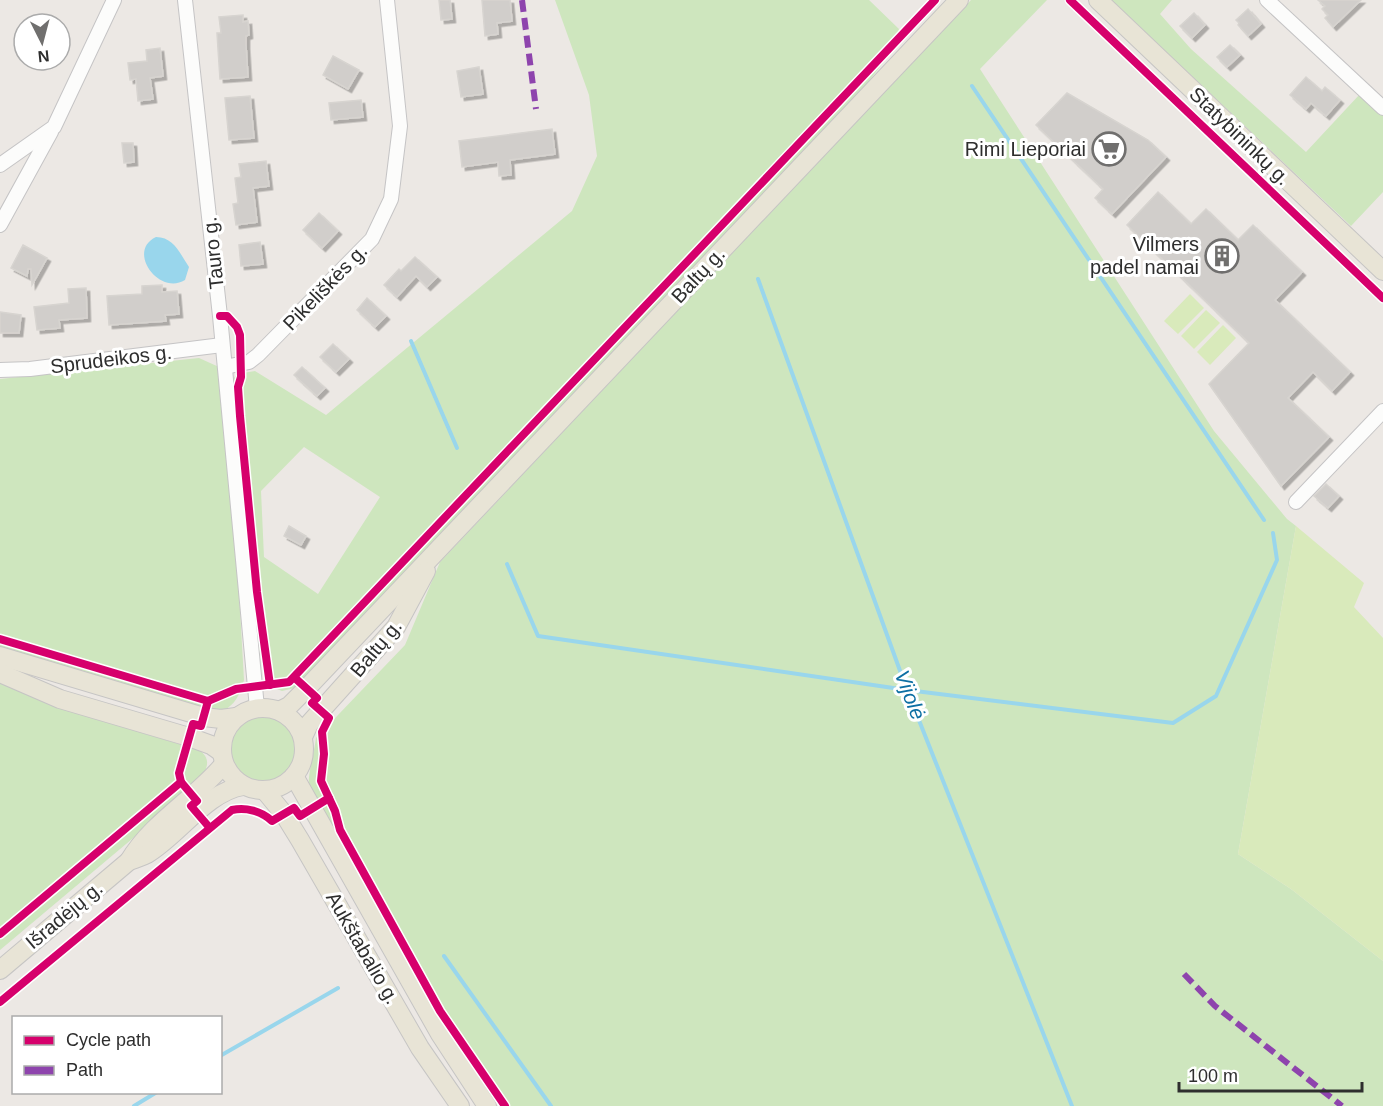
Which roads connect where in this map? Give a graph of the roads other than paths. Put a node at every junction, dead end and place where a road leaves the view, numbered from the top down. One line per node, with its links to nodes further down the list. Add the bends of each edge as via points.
1 (114, 0): 8 (street)
2 (185, 0): 12 (street, Tauro g.)
3 (387, 0): 13 (street, Pikeliškės g., via 400,126 391,199 372,239 258,355 249,362)
4 (959, 0): 17 (main road, Baltų g.)
5 (1098, 0): 11 (main road, Statybininkų g.)
6 (1267, 0): 7 (street)
7 (1383, 108)
8 (54, 127): 9 (street); 10 (street)
9 (0, 165)
10 (0, 225)
11 (1383, 271)
12 (222, 345): 13 (street, Tauro g.); 14 (street, Sprudeikos g.)
13 (225, 367): 20 (street, Tauro g.)
14 (0, 370)
15 (1383, 411): 16 (street)
16 (1296, 502)
17 (437, 551): 21 (main road, Baltų g., via 307,688); 23 (main road, Baltų g., via 396,627 309,724)
18 (0, 656): 22 (main road, via 204,717)
19 (0, 673): 24 (main road, via 60,699 211,745)
20 (257, 708): 21 (main road); 22 (main road)
21 (279, 711): 23 (main road, via 294,722)
22 (236, 717): 24 (main road, via 222,739)
23 (303, 737): 25 (main road, via 303,758)
24 (222, 758): 26 (main road, via 234,781); 28 (main road, Išradėjų g., via 206,783 148,835)
25 (294, 776): 27 (main road, via 276,789); 31 (main road, Aukštabalio g., via 440,1034)
26 (243, 786): 27 (main road); 28 (main road, Išradėjų g., via 224,791 164,842)
27 (265, 791): 30 (main road, Aukštabalio g., via 284,814 420,1048)
28 (129, 861): 29 (main road, Išradėjų g.)
29 (0, 970)
30 (460, 1106)
31 (487, 1106)

